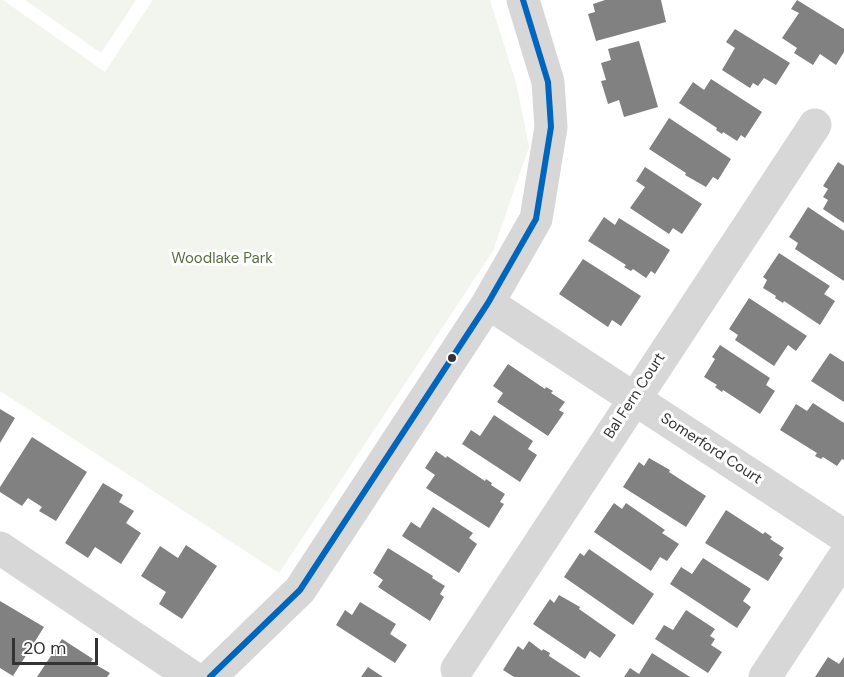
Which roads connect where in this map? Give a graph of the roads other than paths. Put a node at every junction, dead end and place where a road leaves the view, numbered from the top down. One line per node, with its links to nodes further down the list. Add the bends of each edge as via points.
1 (523, 0): 3 (street, via 548,82 551,127 536,219)
2 (815, 125): 4 (street, Bal Fern Court)
3 (488, 303): 4 (street, Somerford Court); 10 (street, via 300,590)
4 (633, 399): 5 (street, Somerford Court); 8 (street, Bal Fern Court)
5 (844, 536)
6 (0, 548): 9 (street)
7 (844, 557): 11 (street)
8 (457, 669)
9 (192, 677)
10 (210, 677)
11 (765, 677)

